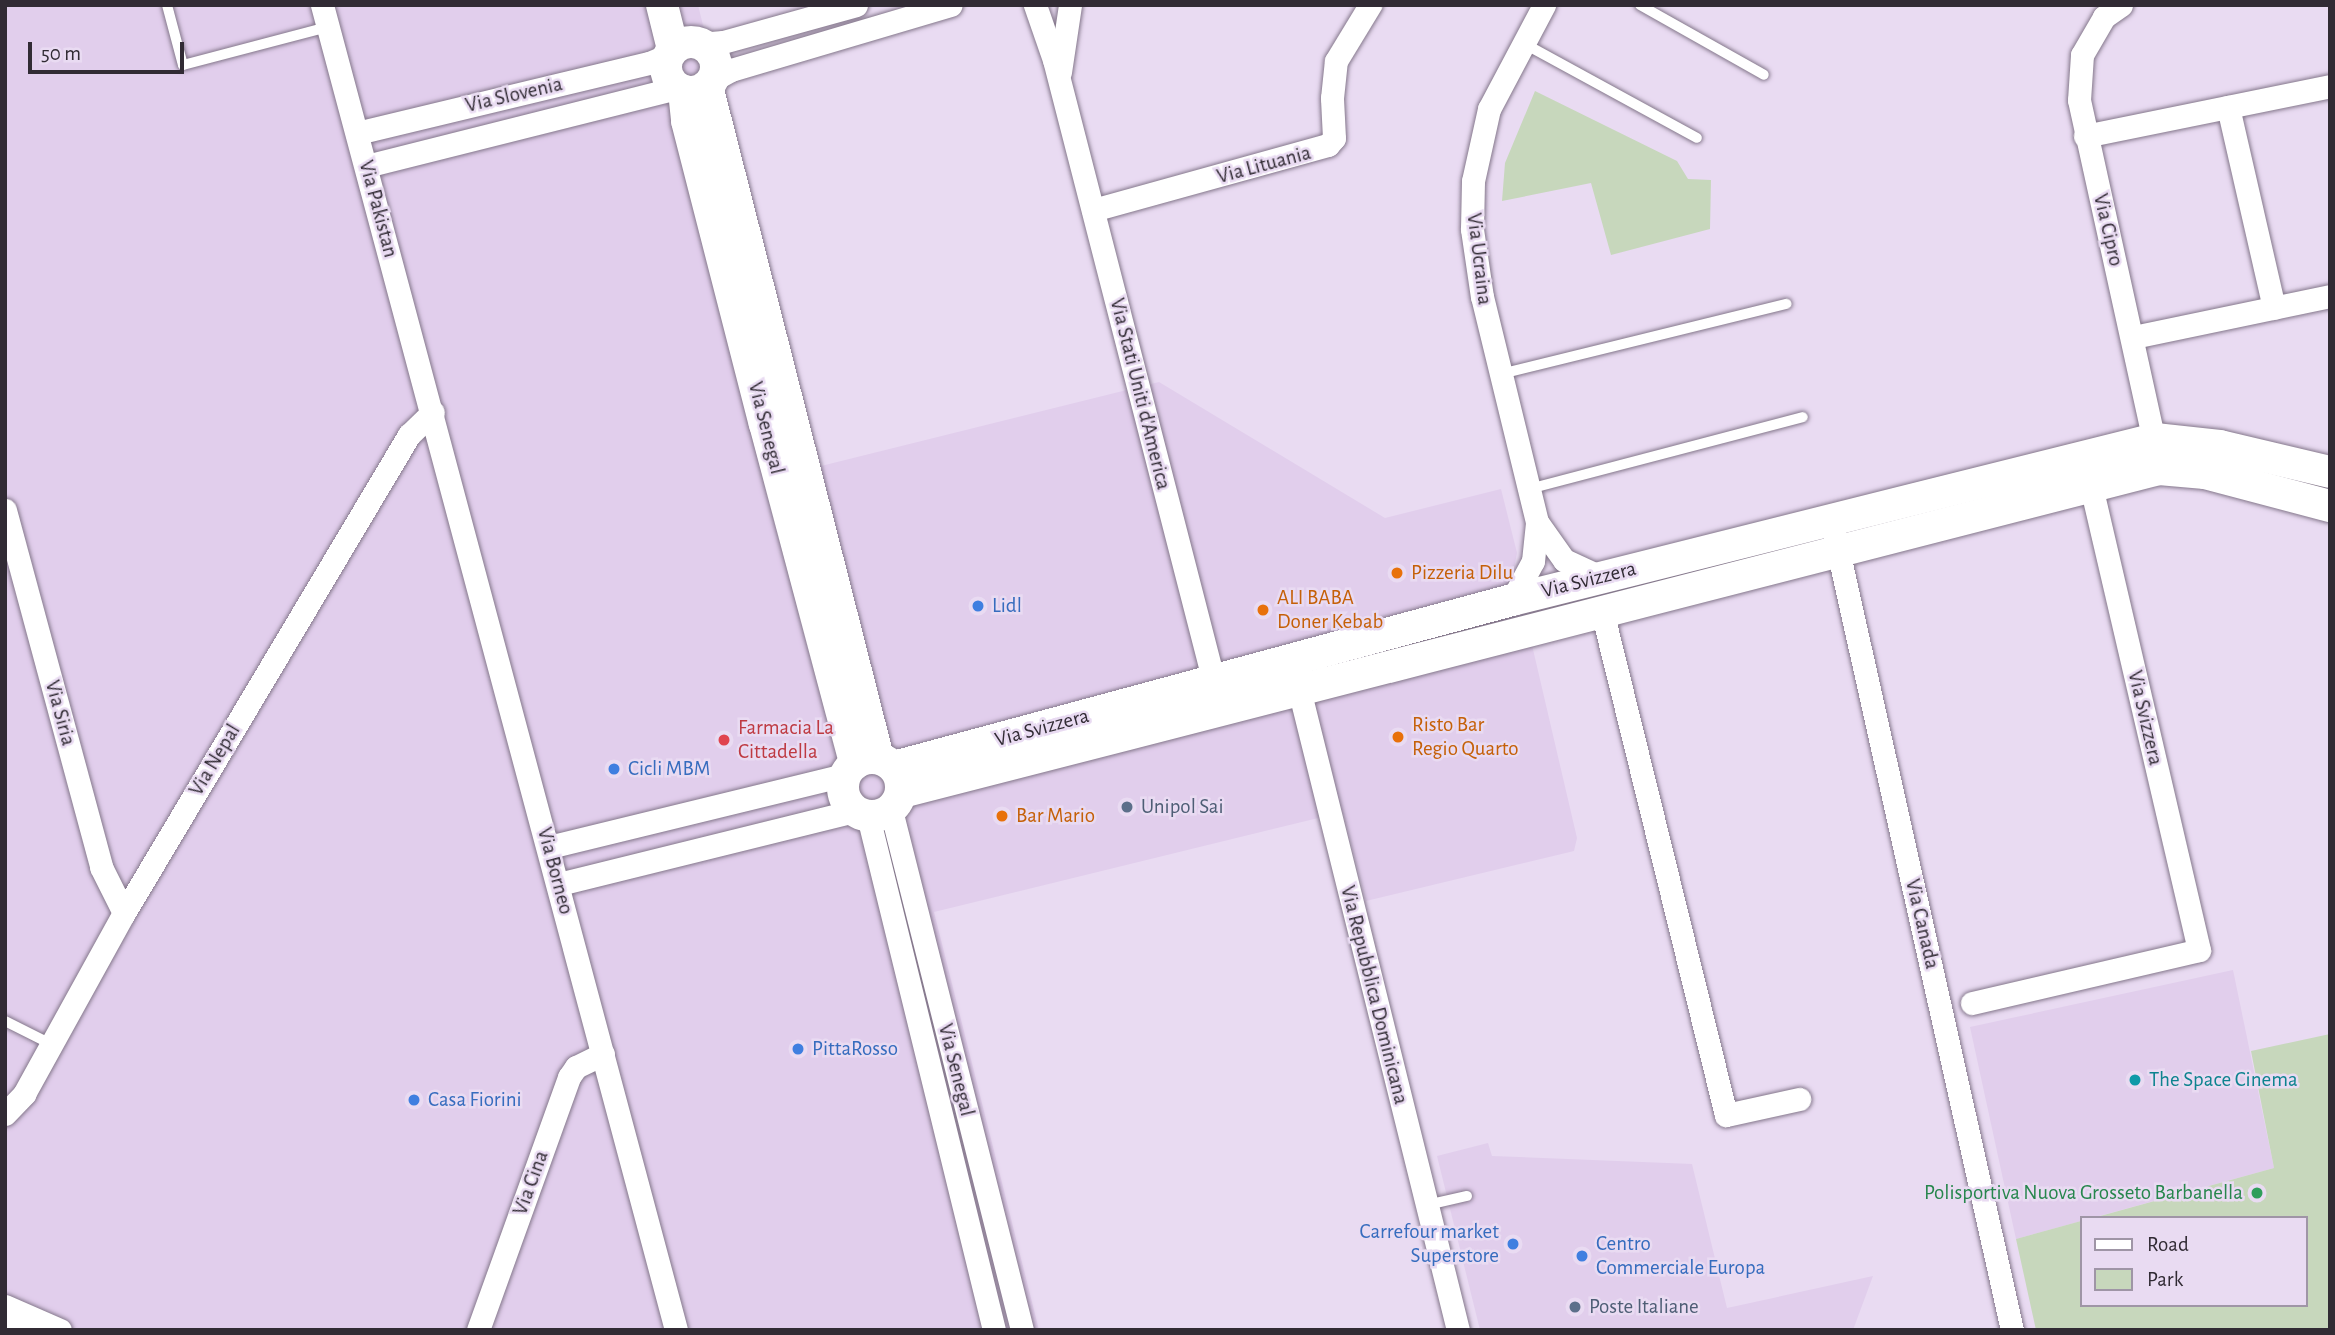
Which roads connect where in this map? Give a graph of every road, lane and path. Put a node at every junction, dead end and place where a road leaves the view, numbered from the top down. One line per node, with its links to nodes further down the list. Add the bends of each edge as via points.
1 (167, 5): 12 (lane, via 183,65)
2 (662, 5): 14 (main road)
3 (684, 5): 14 (main road)
4 (856, 5): 14 (street, Via Slovenia, via 723,42)
5 (951, 5): 18 (street, Via Slovenia, via 731,70)
6 (1035, 5): 16 (street, Via Stati Uniti d'America)
7 (1070, 5): 16 (street, Via Stati Uniti d'America)
8 (1370, 5): 24 (street, Via Lituania, via 1336,61 1334,138 1328,145)
9 (1544, 5): 13 (street, Via Ucraina)
10 (1640, 5): 15 (lane)
11 (2121, 5): 21 (street, Via Cipro, via 2104,17 2082,55 2078,76)
12 (325, 16): 20 (street, Via Pakistan)
13 (1523, 43): 22 (lane); 29 (street, Via Ucraina, via 1489,109 1473,181 1474,253)
14 (684, 47): 18 (main road, via 667,76); 18 (main road, via 715,60); 20 (street, Via Slovenia, via 649,63)
15 (1765, 75)
16 (1059, 78): 24 (street, Via Stati Uniti d'America)
17 (2330, 86): 19 (street)
18 (695, 87): 23 (street, Via Slovenia); 45 (main road, Via Senegal)
19 (2228, 107): 21 (street); 27 (street)
20 (357, 133): 23 (street, Via Pakistan)
21 (2085, 136): 28 (street, Via Cipro)
22 (1697, 138)
23 (366, 166): 30 (street, Via Pakistan)
24 (1093, 210): 44 (street, Via Stati Uniti d'America)
25 (2330, 296): 27 (street)
26 (1787, 304): 29 (lane)
27 (2274, 308): 28 (street)
28 (2134, 338): 32 (street, Via Cipro)
29 (1501, 374): 35 (street, Via Ucraina)
30 (433, 412): 46 (street, Via Borneo); 48 (street, Via Nepal, via 409,435)
31 (1803, 417): 35 (lane)
32 (2157, 454): 33 (main road, Via Svizzera); 34 (main road, Via Svizzera, via 2220,446); 36 (main road, Via Svizzera, via 2205,473)
33 (2087, 472): 39 (main road, Via Svizzera); 49 (street, Via Svizzera, via 2199,950)
34 (2330, 472)
35 (1529, 489): 38 (street, Via Ucraina)
36 (2330, 506)
37 (5, 510): 48 (street, Via Siria, via 101,867)
38 (1537, 522): 40 (street, Via Ucraina, via 1564,560); 41 (street, Via Ucraina, via 1533,561)
39 (1835, 534): 40 (main road, Via Svizzera); 42 (main road, Via Svizzera); 66 (street, Via Canada)
40 (1601, 577): 41 (main road, Via Svizzera)
41 (1512, 600): 43 (main road, Via Svizzera)
42 (1602, 611): 43 (main road, Via Svizzera); 53 (street, via 1726,1115)
43 (1295, 676): 44 (main road, Via Svizzera); 56 (street, Via Repubblica Dominicana)
44 (1218, 696): 45 (main road, Via Svizzera)
45 (873, 787): 46 (street, Via Svizzera); 47 (street, Via Svizzera); 63 (street, Via Senegal); 64 (street, Via Senegal)
46 (549, 847): 47 (street, Via Borneo)
47 (559, 884): 52 (street, Via Borneo)
48 (124, 913): 51 (street, Via Nepal)
49 (1972, 1003)
50 (5, 1021): 51 (lane)
51 (53, 1045): 54 (street, Via Nepal, via 24,1094)
52 (603, 1054): 61 (street, Via Cina, via 576,1067 569,1077); 62 (street, Via Borneo)
53 (1799, 1099)
54 (5, 1114)
55 (1467, 1196): 56 (lane)
56 (1427, 1205): 65 (street, Via Repubblica Dominicana)
57 (5, 1306): 60 (street)
58 (5, 1327): 59 (street)
59 (38, 1330)
60 (60, 1330)
61 (478, 1330)
62 (676, 1330)
63 (994, 1330)
64 (1021, 1330)
65 (1458, 1330)
66 (2012, 1330)

